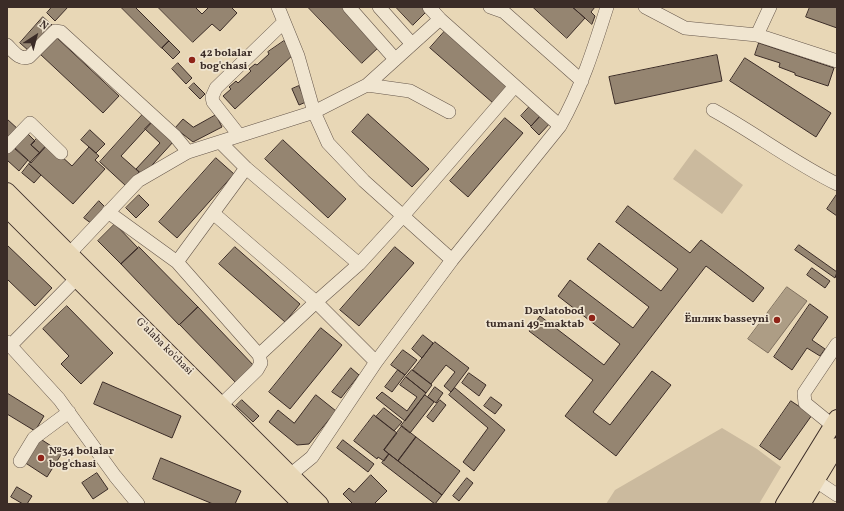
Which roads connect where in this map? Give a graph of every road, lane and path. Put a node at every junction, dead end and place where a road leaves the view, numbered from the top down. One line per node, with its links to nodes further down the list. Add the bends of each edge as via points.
1 (292, 7): 9 (street)
2 (349, 7): 14 (street)
3 (379, 7): 12 (street)
4 (430, 7): 10 (street)
5 (490, 7): 16 (street, via 504,12)
6 (607, 7): 16 (street)
7 (645, 7): 11 (street, via 685,28)
8 (770, 7): 11 (street)
9 (281, 15): 20 (street, via 298,56); 23 (street, via 216,88 212,97 213,102)
10 (440, 19): 12 (street); 18 (street)
11 (757, 35): 15 (street)
12 (412, 44): 14 (street)
13 (7, 45): 26 (street, via 18,56 29,57 55,31 61,32 175,136)
14 (395, 59): 17 (street)
15 (837, 61)
16 (582, 81): 22 (street)
17 (367, 85): 20 (street); 21 (street, via 410,91)
18 (515, 86): 22 (street); 34 (street)
19 (713, 110): 29 (street)
20 (314, 112): 23 (street); 34 (street, via 328,144)
21 (449, 112)
22 (560, 126): 36 (street)
23 (240, 135): 24 (street)
24 (220, 142): 26 (street); 28 (street)
25 (7, 147): 27 (street, via 30,123)
26 (188, 152): 32 (street, via 138,181)
27 (61, 153)
28 (246, 168): 33 (street); 38 (street)
29 (837, 184)
30 (7, 191): 35 (main road, G'alaba ko'chasi)
31 (7, 210): 39 (main road, G'alaba ko'chasi)
32 (108, 212): 35 (street); 37 (street)
33 (213, 213): 37 (street); 40 (street)
34 (402, 217): 36 (street); 38 (street)
35 (70, 253): 45 (main road, G'alaba ko'chasi)
36 (452, 260): 44 (street)
37 (177, 262): 43 (street)
38 (359, 264): 40 (street)
39 (76, 279): 41 (street); 50 (main road, G'alaba ko'chasi)
40 (316, 302): 43 (street); 44 (street)
41 (9, 344): 46 (street)
42 (837, 344): 47 (street, via 804,393 805,403)
43 (259, 355): 45 (street, via 260,363 257,370)
44 (376, 362): 50 (street, via 312,457)
45 (221, 405): 50 (main road, G'alaba ko'chasi)
46 (69, 412): 49 (street, via 34,438); 53 (street)
47 (835, 422): 56 (main road)
48 (837, 446): 51 (main road)
49 (20, 461)
50 (285, 479): 54 (main road, G'alaba ko'chasi); 55 (main road, G'alaba ko'chasi)
51 (816, 481): 52 (street); 57 (main road)
52 (837, 495)
53 (138, 504)
54 (302, 504)
55 (320, 504)
56 (784, 504)
57 (802, 504)

